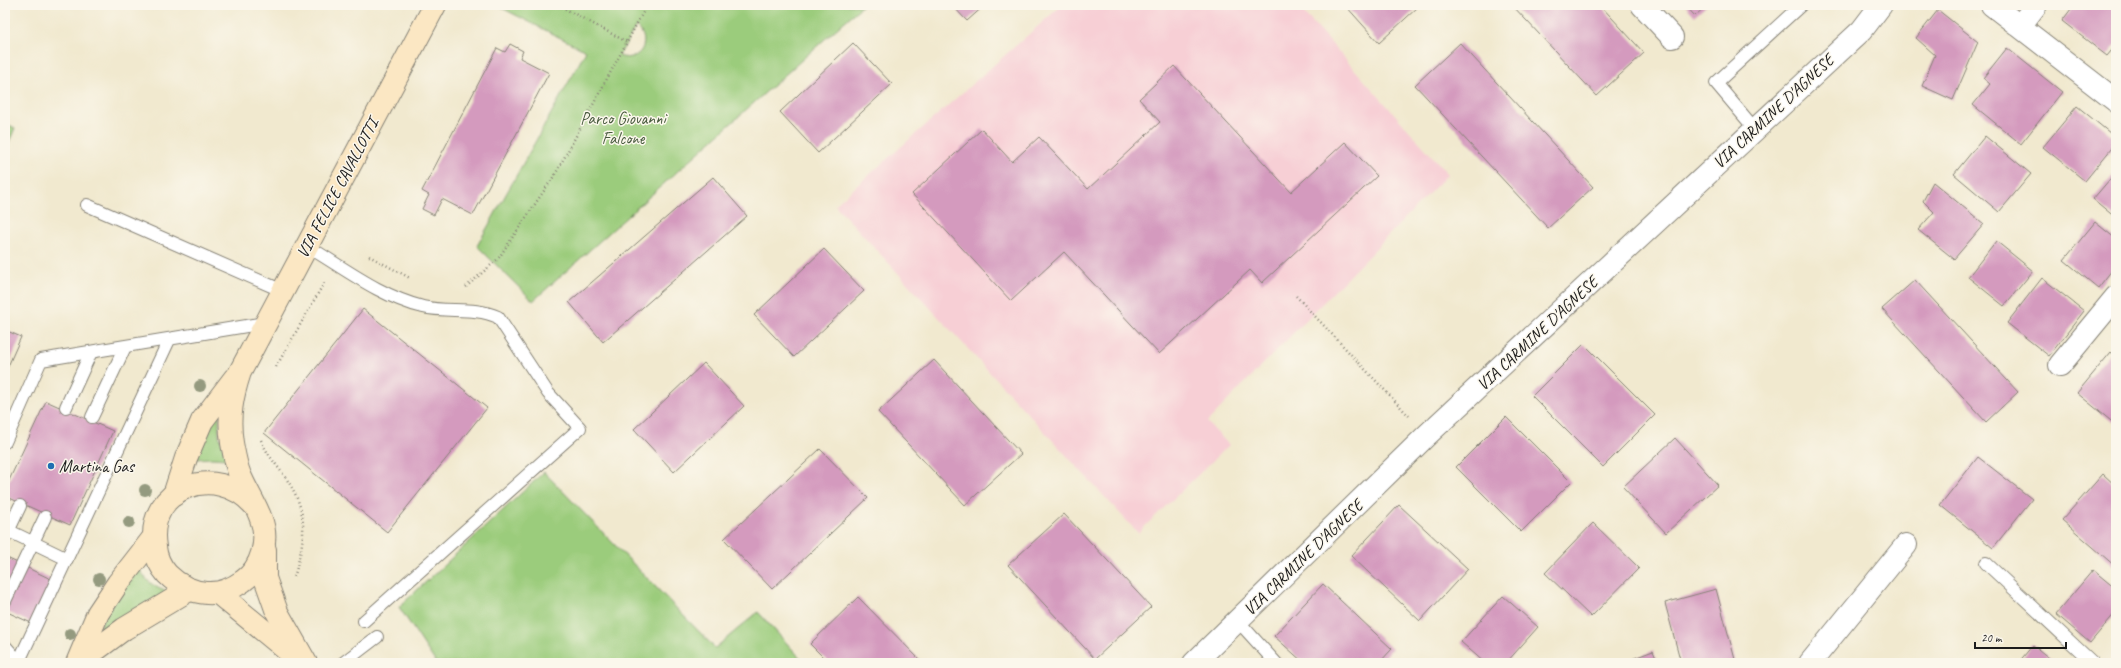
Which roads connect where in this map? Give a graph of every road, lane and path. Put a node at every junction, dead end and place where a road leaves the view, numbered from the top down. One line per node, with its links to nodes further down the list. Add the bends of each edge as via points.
1 (435, 5): 15 (main road, VIA FELICE CAVALLOTTI)
2 (558, 5): 11 (path)
3 (648, 5): 11 (path)
4 (1642, 5): 10 (street)
5 (1801, 5): 13 (lane, via 1716,82)
6 (1881, 5): 13 (street, VIA CARMINE D'AGNESE, via 1862,30)
7 (1992, 5): 9 (street)
8 (2036, 5): 9 (street)
9 (2020, 26): 12 (street)
10 (1672, 37)
11 (627, 42): 18 (path, via 556,173 498,260)
12 (2116, 101)
13 (1754, 128): 31 (street, VIA CARMINE D'AGNESE)
14 (87, 205): 19 (lane)
15 (307, 246): 16 (lane); 19 (main road, VIA FELICE CAVALLOTTI)
16 (336, 264): 17 (path, VIA FELICE CAVALLOTTI, via 344,251 357,250); 27 (path, VIA FELICE CAVALLOTTI); 49 (lane, via 383,292 404,301 424,307 473,310 498,317 548,392 580,428)
17 (416, 281)
18 (463, 290)
19 (283, 291): 22 (main road, VIA FELICE CAVALLOTTI)
20 (1296, 296): 31 (path)
21 (2116, 297): 26 (street)
22 (265, 324): 23 (lane); 28 (main road, VIA FELICE CAVALLOTTI)
23 (169, 340): 24 (lane); 43 (lane)
24 (125, 347): 25 (lane); 30 (lane)
25 (91, 352): 29 (lane); 33 (lane, via 42,360)
26 (2060, 365)
27 (273, 371)
28 (240, 372): 34 (main road, VIA FELICE CAVALLOTTI, via 202,421); 35 (main road, VIA FELICE CAVALLOTTI, via 231,400 230,428 239,474)
29 (66, 407)
30 (92, 417)
31 (1427, 435): 50 (street, VIA CARMINE D'AGNESE)
32 (259, 436): 45 (path, via 269,457 296,496 301,512 304,542)
33 (5, 442)
34 (174, 495): 35 (main road, via 194,484 216,483 237,490); 40 (main road, via 159,514)
35 (254, 505): 39 (main road, via 261,519)
36 (20, 506): 38 (lane)
37 (45, 517): 41 (lane)
38 (6, 533): 41 (lane)
39 (264, 534): 47 (main road, via 263,550 257,565 247,578 234,588); 55 (main road, via 265,578 277,612)
40 (153, 538): 46 (main road, via 163,570 175,582); 54 (main road, via 98,613)
41 (33, 543): 43 (lane); 48 (lane)
42 (1906, 545): 59 (street)
43 (67, 559): 53 (lane)
44 (1986, 563): 60 (lane)
45 (292, 583)
46 (189, 590): 47 (main road); 54 (main road, via 124,629)
47 (218, 593): 55 (main road)
48 (5, 601)
49 (364, 621)
50 (1238, 621): 57 (street, VIA CARMINE D'AGNESE); 58 (lane)
51 (377, 636): 56 (lane)
52 (5, 646): 53 (lane)
53 (20, 662)
54 (78, 663)
55 (305, 663)
56 (342, 663)
57 (1194, 663)
58 (1276, 663)
59 (1810, 663)
60 (2093, 663)

